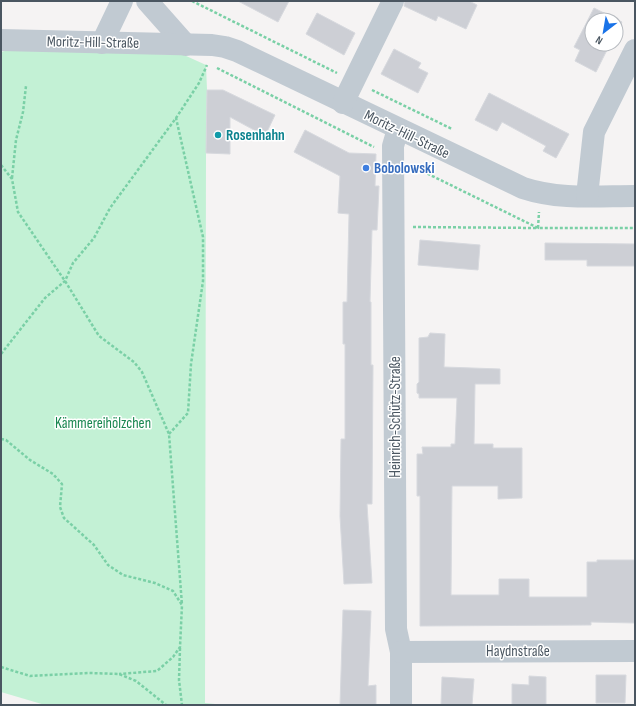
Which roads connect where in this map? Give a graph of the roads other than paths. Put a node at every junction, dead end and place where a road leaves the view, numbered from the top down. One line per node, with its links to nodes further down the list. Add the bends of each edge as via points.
1 (122, 1): 5 (street)
2 (147, 1): 6 (street)
3 (393, 1): 8 (street)
4 (1, 40): 5 (street, Moritz-Hill-Straße)
5 (102, 42): 6 (street, Moritz-Hill-Straße)
6 (186, 45): 8 (street, Moritz-Hill-Straße, via 210,54 225,47 237,51)
7 (635, 50): 10 (street, via 594,132)
8 (343, 103): 9 (street, Moritz-Hill-Straße)
9 (398, 129): 10 (street, Moritz-Hill-Straße, via 505,181 540,194); 13 (street, Heinrich-Schütz-Straße, via 393,146 393,227 396,629)
10 (587, 196): 11 (street, Moritz-Hill-Straße)
11 (635, 196)
12 (635, 651): 13 (street, Haydnstraße)
13 (401, 652): 14 (street, Heinrich-Schütz-Straße)
14 (401, 705)

